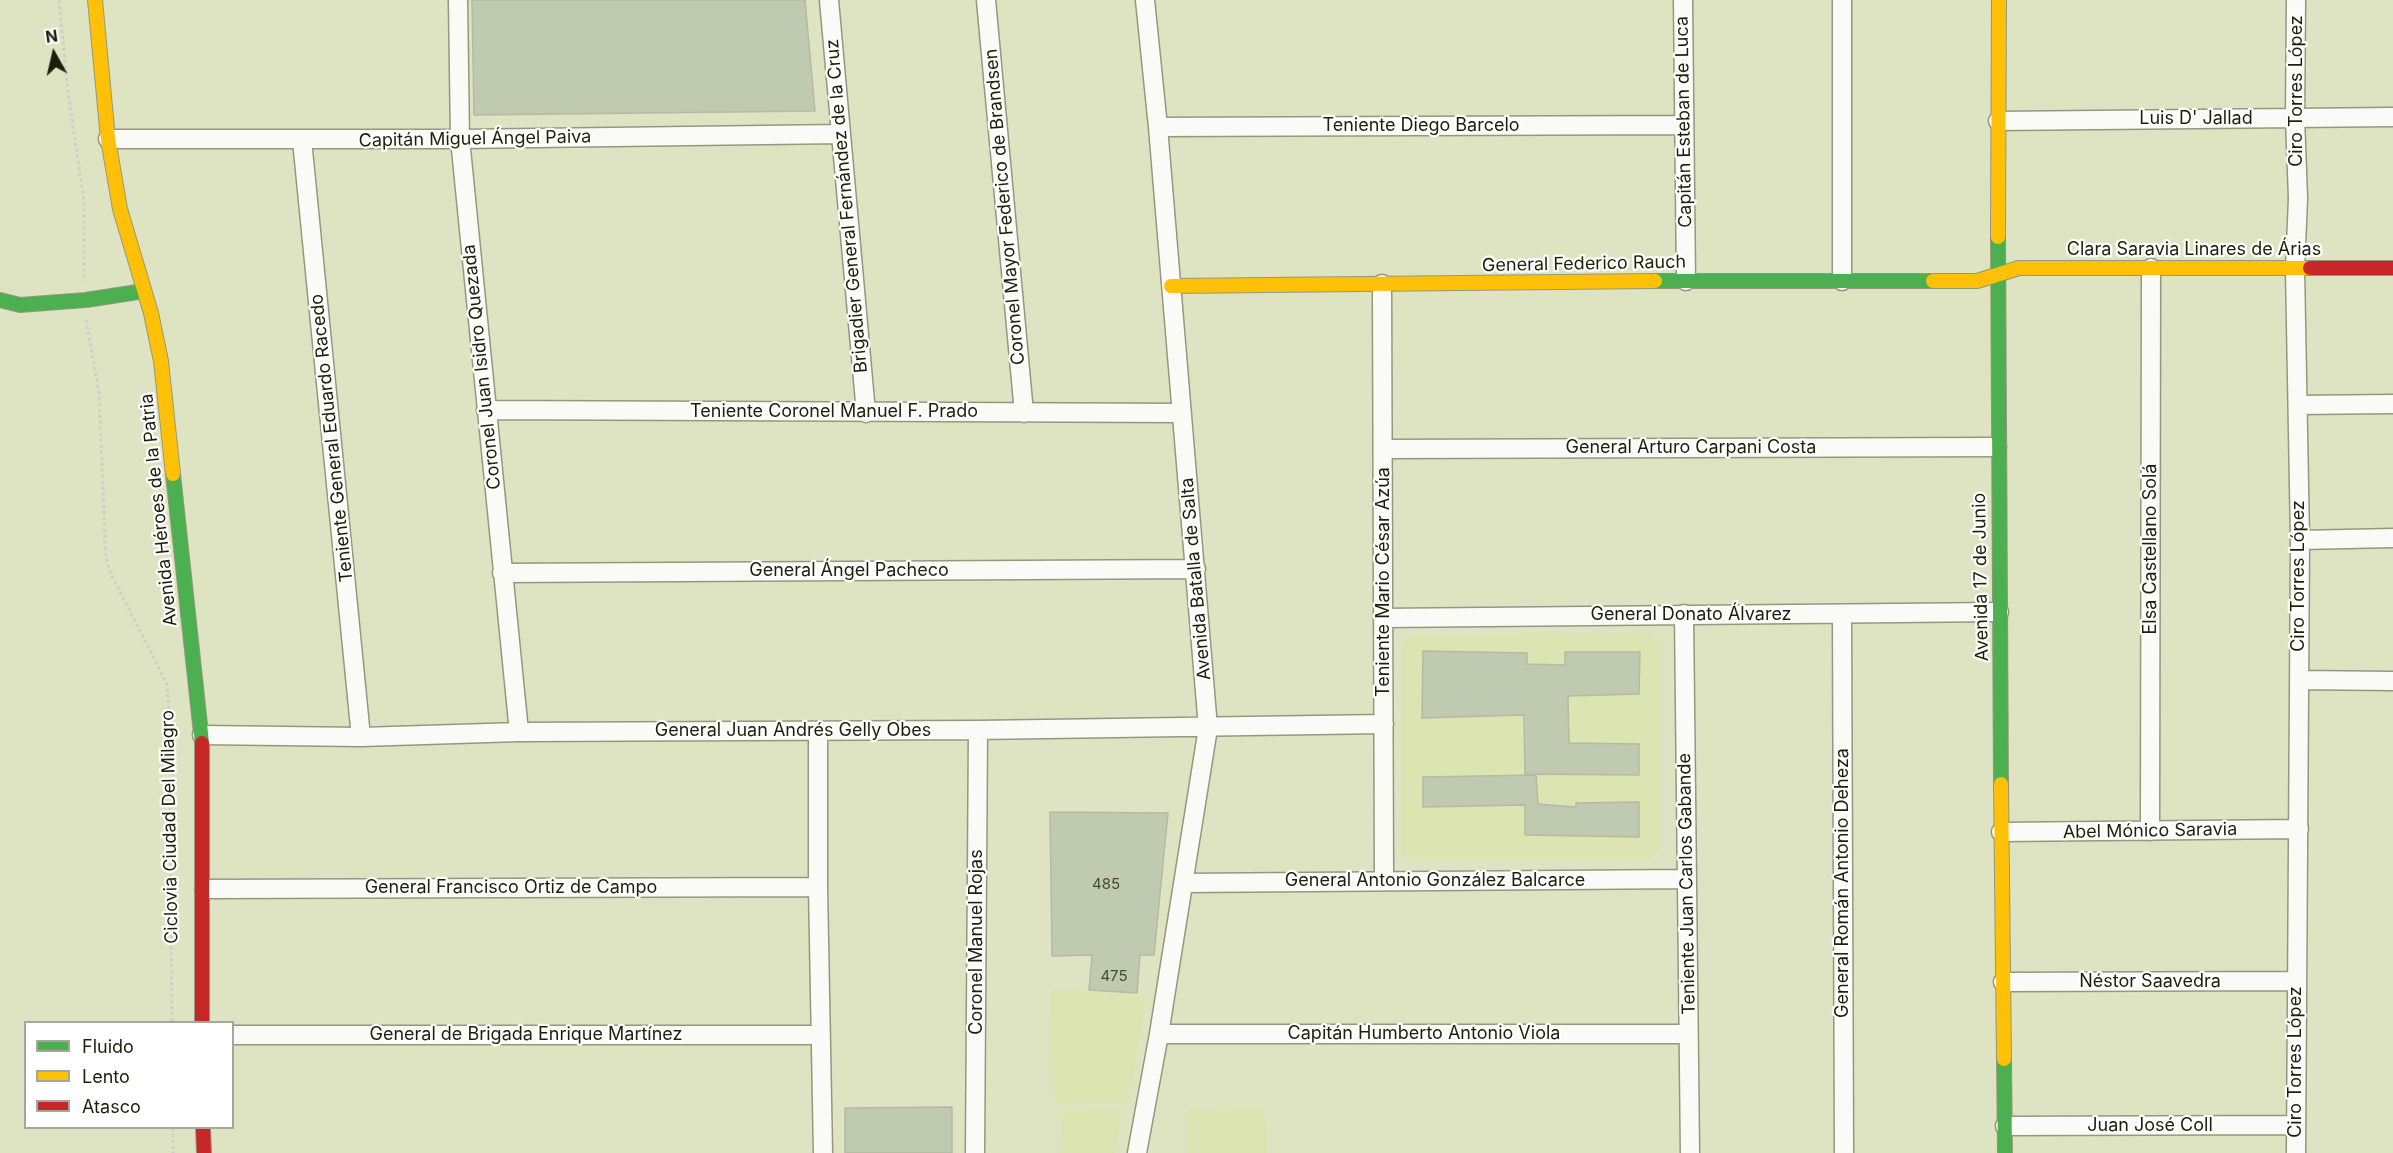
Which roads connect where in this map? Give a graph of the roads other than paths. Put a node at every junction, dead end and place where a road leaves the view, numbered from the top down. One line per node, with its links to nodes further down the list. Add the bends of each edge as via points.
1 (95, 0): 17 (main road, Avenida Héroes de la Patria)
2 (458, 0): 16 (street, Coronel Juan Isidro Quezada)
3 (829, 0): 15 (street, Brigadier General Fernández de la Cruz)
4 (986, 0): 35 (street, Coronel Mayor Federico de Brandsen)
5 (1145, 0): 14 (street, Avenida Batalla de Salta)
6 (1683, 0): 13 (street, Capitán Esteban de Luca)
7 (1842, 0): 24 (street)
8 (1999, 0): 12 (main road, Avenida 17 de Junio)
9 (2296, 0): 11 (street, Ciro Torres López)
10 (2393, 117): 11 (street, Luis D' Jallad)
11 (2295, 118): 12 (street, Luis D' Jallad); 21 (street, Ciro Torres López)
12 (1998, 121): 22 (main road, Avenida 17 de Junio)
13 (1684, 125): 14 (street, Teniente Diego Barcelo); 23 (street, Capitán Esteban de Luca)
14 (1158, 127): 26 (street, Avenida Batalla de Salta)
15 (841, 134): 16 (street, Capitán Miguel Ángel Paiva); 34 (street, Brigadier General Fernández de la Cruz)
16 (460, 139): 18 (street, Capitán Miguel Ángel Paiva); 33 (street, Coronel Juan Isidro Quezada)
17 (108, 140): 18 (street, Capitán Miguel Ángel Paiva); 27 (main road, Avenida Héroes de la Patria, via 120,208)
18 (302, 140): 55 (street, Teniente General Eduardo Racedo)
19 (2151, 268): 21 (main road, Clara Saravia Linares de Árias); 22 (main road, Clara Saravia Linares de Árias, via 2019,268); 57 (street, Elsa Castellano Solá)
20 (2393, 268): 21 (main road, Clara Saravia Linares de Árias)
21 (2295, 269): 32 (street, Ciro Torres López)
22 (1997, 275): 24 (main road, General Federico Rauch, via 1977,281); 37 (main road, Avenida 17 de Junio)
23 (1686, 280): 24 (main road, General Federico Rauch); 25 (main road, General Federico Rauch)
24 (1842, 282)
25 (1382, 284): 26 (main road, General Federico Rauch); 38 (street, Teniente Mario César Azúa)
26 (1171, 286): 36 (street, Avenida Batalla de Salta)
27 (144, 291): 29 (main road); 54 (main road, Avenida Héroes de la Patria, via 161,361)
28 (0, 300): 29 (main road)
29 (20, 305): 30 (main road)
30 (0, 313)
31 (2393, 404): 32 (street)
32 (2298, 405): 40 (street, Ciro Torres López)
33 (486, 410): 34 (street, Teniente Coronel Manuel F. Prado); 42 (street, Coronel Juan Isidro Quezada)
34 (866, 413): 35 (street, Teniente Coronel Manuel F. Prado)
35 (1024, 413): 36 (street, Teniente Coronel Manuel F. Prado)
36 (1182, 413): 41 (street, Avenida Batalla de Salta)
37 (1997, 447): 38 (street, General Arturo Carpani Costa); 43 (main road, Avenida 17 de Junio)
38 (1384, 449): 46 (street, Teniente Mario César Azúa)
39 (2393, 538): 40 (street)
40 (2300, 540): 47 (street, Ciro Torres López)
41 (1196, 569): 42 (street, General Ángel Pacheco); 50 (street, Avenida Batalla de Salta)
42 (502, 573): 53 (street, Coronel Juan Isidro Quezada)
43 (1999, 612): 45 (street, General Donato Álvarez); 58 (main road, Avenida 17 de Junio)
44 (1684, 614): 45 (street, General Donato Álvarez); 46 (street, General Donato Álvarez); 59 (street, Teniente Juan Carlos Gabande)
45 (1842, 614): 79 (street, General Román Antonio Deheza)
46 (1384, 618): 49 (street, Teniente Mario César Azúa)
47 (2299, 680): 48 (street); 56 (street, Ciro Torres López)
48 (2393, 681)
49 (1384, 724): 50 (street, General Juan Andrés Gelly Obes); 60 (street, Teniente Mario César Azúa)
50 (1208, 728): 51 (street, General Juan Andrés Gelly Obes); 61 (street, Avenida Batalla de Salta)
51 (978, 730): 52 (street, General Juan Andrés Gelly Obes); 76 (street, Coronel Manuel Rojas)
52 (818, 731): 53 (street, General Juan Andrés Gelly Obes); 62 (street)
53 (519, 732): 55 (street, General Juan Andrés Gelly Obes)
54 (202, 735): 55 (street, General Juan Andrés Gelly Obes); 63 (main road, Avenida Héroes de la Patria)
55 (361, 737)
56 (2298, 829): 57 (street, Abel Mónico Saravia); 64 (street, Ciro Torres López)
57 (2150, 831): 58 (street, Abel Mónico Saravia)
58 (2001, 832): 65 (main road, Avenida 17 de Junio)
59 (1687, 879): 60 (street, General Antonio González Balcarce); 68 (street, Teniente Juan Carlos Gabande)
60 (1384, 881): 61 (street, General Antonio González Balcarce)
61 (1184, 883): 67 (street, Avenida Batalla de Salta)
62 (818, 887): 63 (street, General Francisco Ortiz de Campo); 70 (street)
63 (204, 889): 66 (main road, Avenida Héroes de la Patria)
64 (2296, 981): 65 (street, Néstor Saavedra); 71 (street, Ciro Torres López)
65 (2003, 982): 72 (main road, Avenida 17 de Junio)
66 (202, 1021)
67 (1159, 1034): 68 (street, Capitán Humberto Antonio Viola); 77 (street, Avenida Batalla de Salta)
68 (1688, 1034): 78 (street, Teniente Juan Carlos Gabande)
69 (234, 1035): 70 (street, General de Brigada Enrique Martínez)
70 (820, 1035): 75 (street)
71 (2296, 1125): 72 (street, Juan José Coll); 81 (street, Ciro Torres López)
72 (2005, 1126): 80 (main road, Avenida 17 de Junio)
73 (203, 1129): 74 (main road)
74 (204, 1153)
75 (823, 1153)
76 (975, 1153)
77 (1137, 1153)
78 (1690, 1153)
79 (1844, 1153)
80 (2005, 1153)
81 (2296, 1153)

